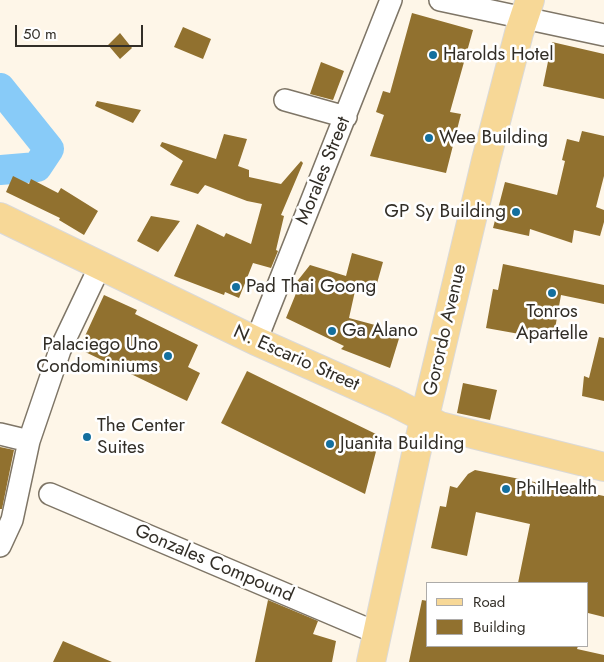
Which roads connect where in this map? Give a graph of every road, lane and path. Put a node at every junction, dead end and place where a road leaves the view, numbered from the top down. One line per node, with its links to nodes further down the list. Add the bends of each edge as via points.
1 (391, 0): 6 (street, Morales Street)
2 (440, 0): 3 (street)
3 (527, 9): 4 (street); 10 (main road, Gorordo Avenue, via 486,160)
4 (604, 35)
5 (285, 100): 6 (street)
6 (346, 117): 9 (street, Morales Street)
7 (0, 217): 8 (main road, N. Escario Street)
8 (100, 266): 9 (main road, N. Escario Street); 12 (street, via 60,350)
9 (256, 341): 10 (main road, N. Escario Street, via 393,402)
10 (425, 420): 13 (main road, N. Escario Street, via 447,429); 17 (main road, Gorordo Avenue)
11 (0, 434): 12 (street)
12 (29, 441): 15 (street)
13 (604, 467)
14 (50, 494): 17 (street, Gonzales Compound)
15 (6, 519): 16 (street)
16 (0, 546)
17 (377, 633): 18 (main road, Gorordo Avenue)
18 (371, 662)

